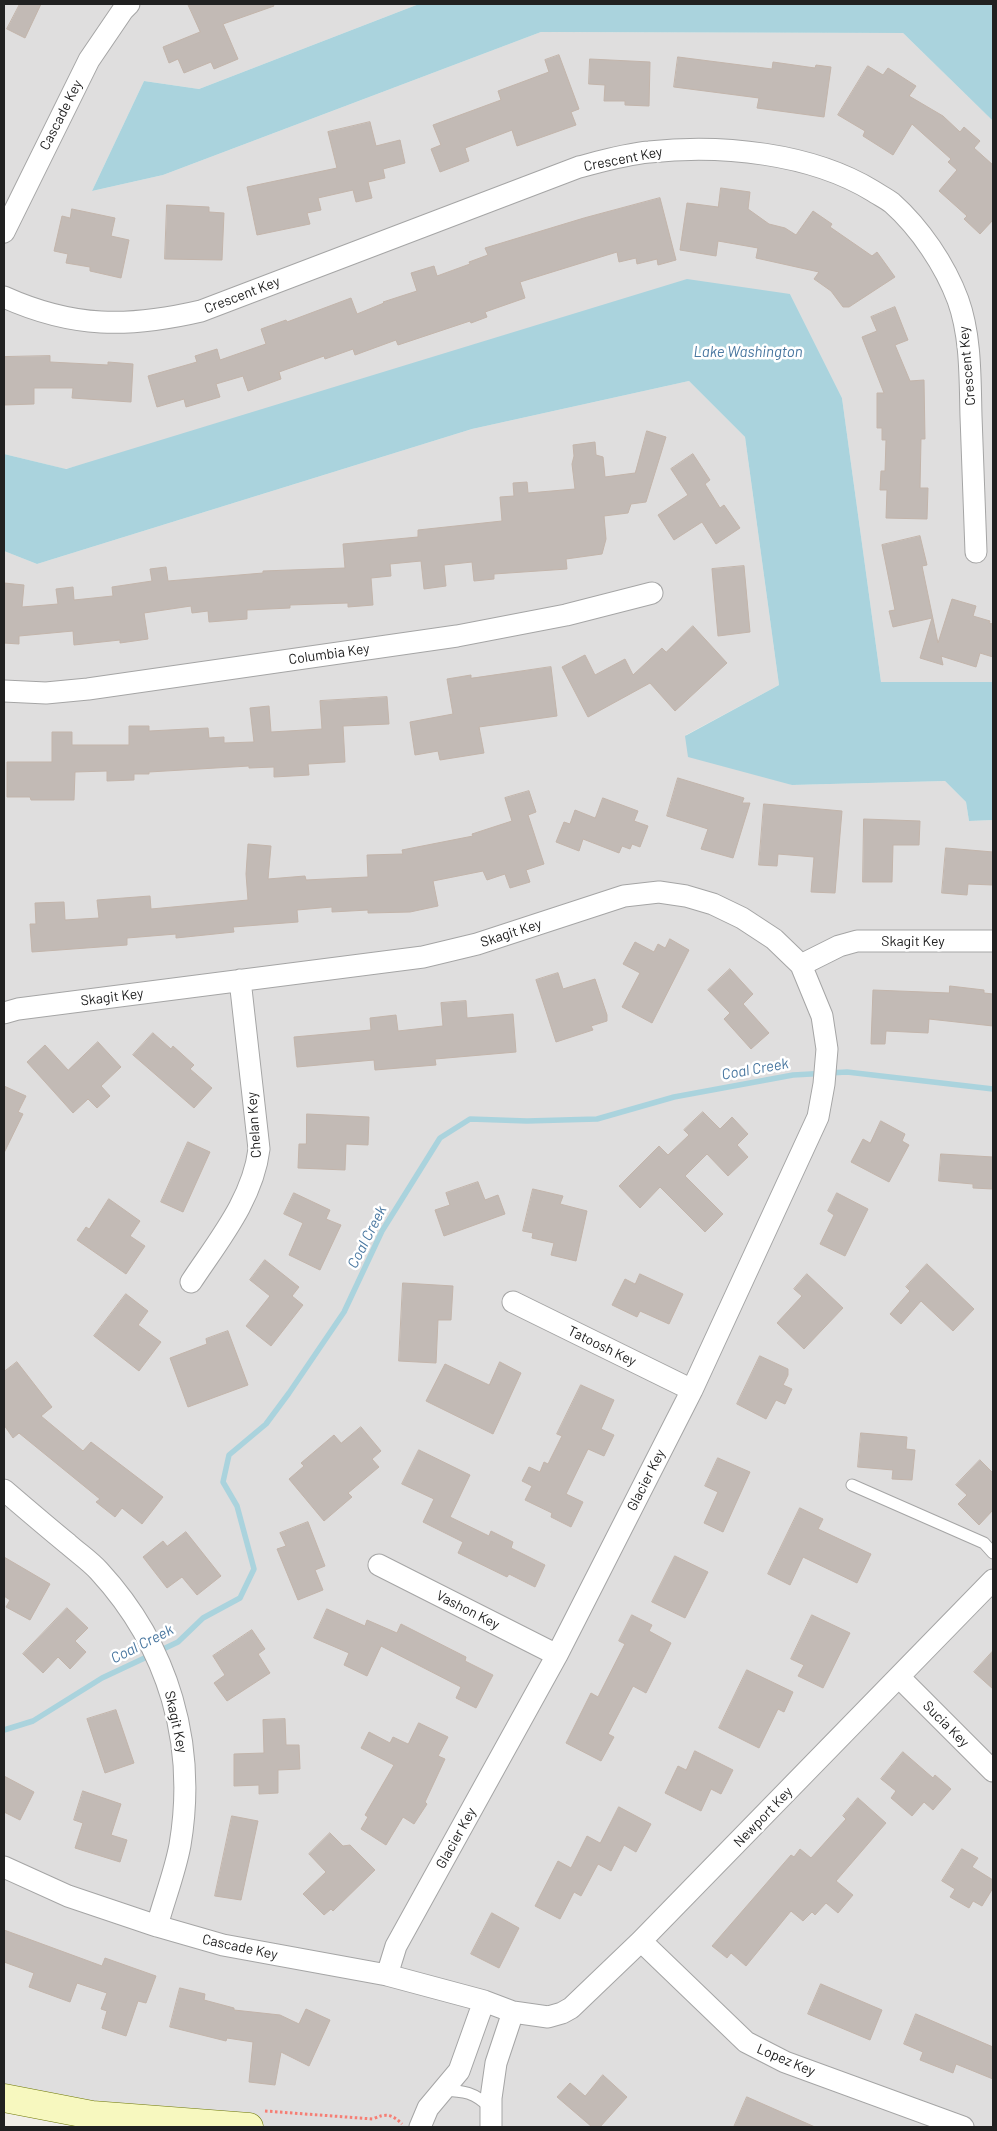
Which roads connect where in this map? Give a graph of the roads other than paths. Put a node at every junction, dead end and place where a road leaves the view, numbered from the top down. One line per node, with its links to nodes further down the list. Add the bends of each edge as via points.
1 (129, 4): 2 (street, Cascade Key, via 89,60)
2 (4, 232)
3 (4, 297): 4 (street, Crescent Key, via 59,317 103,323 171,318 201,311 579,167 616,157 691,149 730,150 820,167 856,181 891,202 919,232 958,300 970,377)
4 (976, 552)
5 (652, 593): 6 (street, Columbia Key, via 566,615 456,636 88,689 46,693)
6 (4, 691)
7 (993, 940): 8 (street, Skagit Key, via 857,941)
8 (801, 965): 9 (street, Skagit Key, via 774,939 742,918 713,904 659,892 624,896 477,944 423,957); 13 (street, Glacier Key, via 822,1016 826,1057 818,1116)
9 (240, 980): 10 (street, Skagit Key); 11 (street, Chelan Key, via 259,1149 257,1164 246,1195)
10 (4, 1012)
11 (191, 1282)
12 (513, 1302): 13 (street, Tatoosh Key)
13 (692, 1390): 19 (street, Glacier Key)
14 (852, 1485): 16 (lane, via 984,1543)
15 (4, 1490): 23 (street, Skagit Key, via 98,1570 121,1596 170,1689 186,1765 185,1807 180,1847)
16 (993, 1553)
17 (379, 1565): 19 (street, Vashon Key)
18 (993, 1580): 20 (street, Newport Key)
19 (557, 1655): 25 (street, Glacier Key, via 396,1946)
20 (899, 1677): 21 (street, Sucia Key); 24 (street, Newport Key)
21 (993, 1771)
22 (4, 1867): 23 (street, Cascade Key, via 68,1896)
23 (157, 1926): 25 (street, Cascade Key, via 223,1945)
24 (641, 1941): 27 (street, Newport Key, via 562,2013 548,2017); 33 (street, Lopez Key, via 746,2042 784,2062)
25 (387, 1975): 26 (street, Cascade Key)
26 (484, 2002): 27 (street, Cascade Key); 28 (street, via 459,2071)
27 (513, 2012): 30 (street, via 496,2063)
28 (442, 2090): 30 (lane, via 479,2097); 32 (street, via 428,2108)
29 (4, 2098): 31 (street, via 92,2115)
30 (491, 2118)
31 (248, 2127)
32 (420, 2127)
33 (962, 2127)

